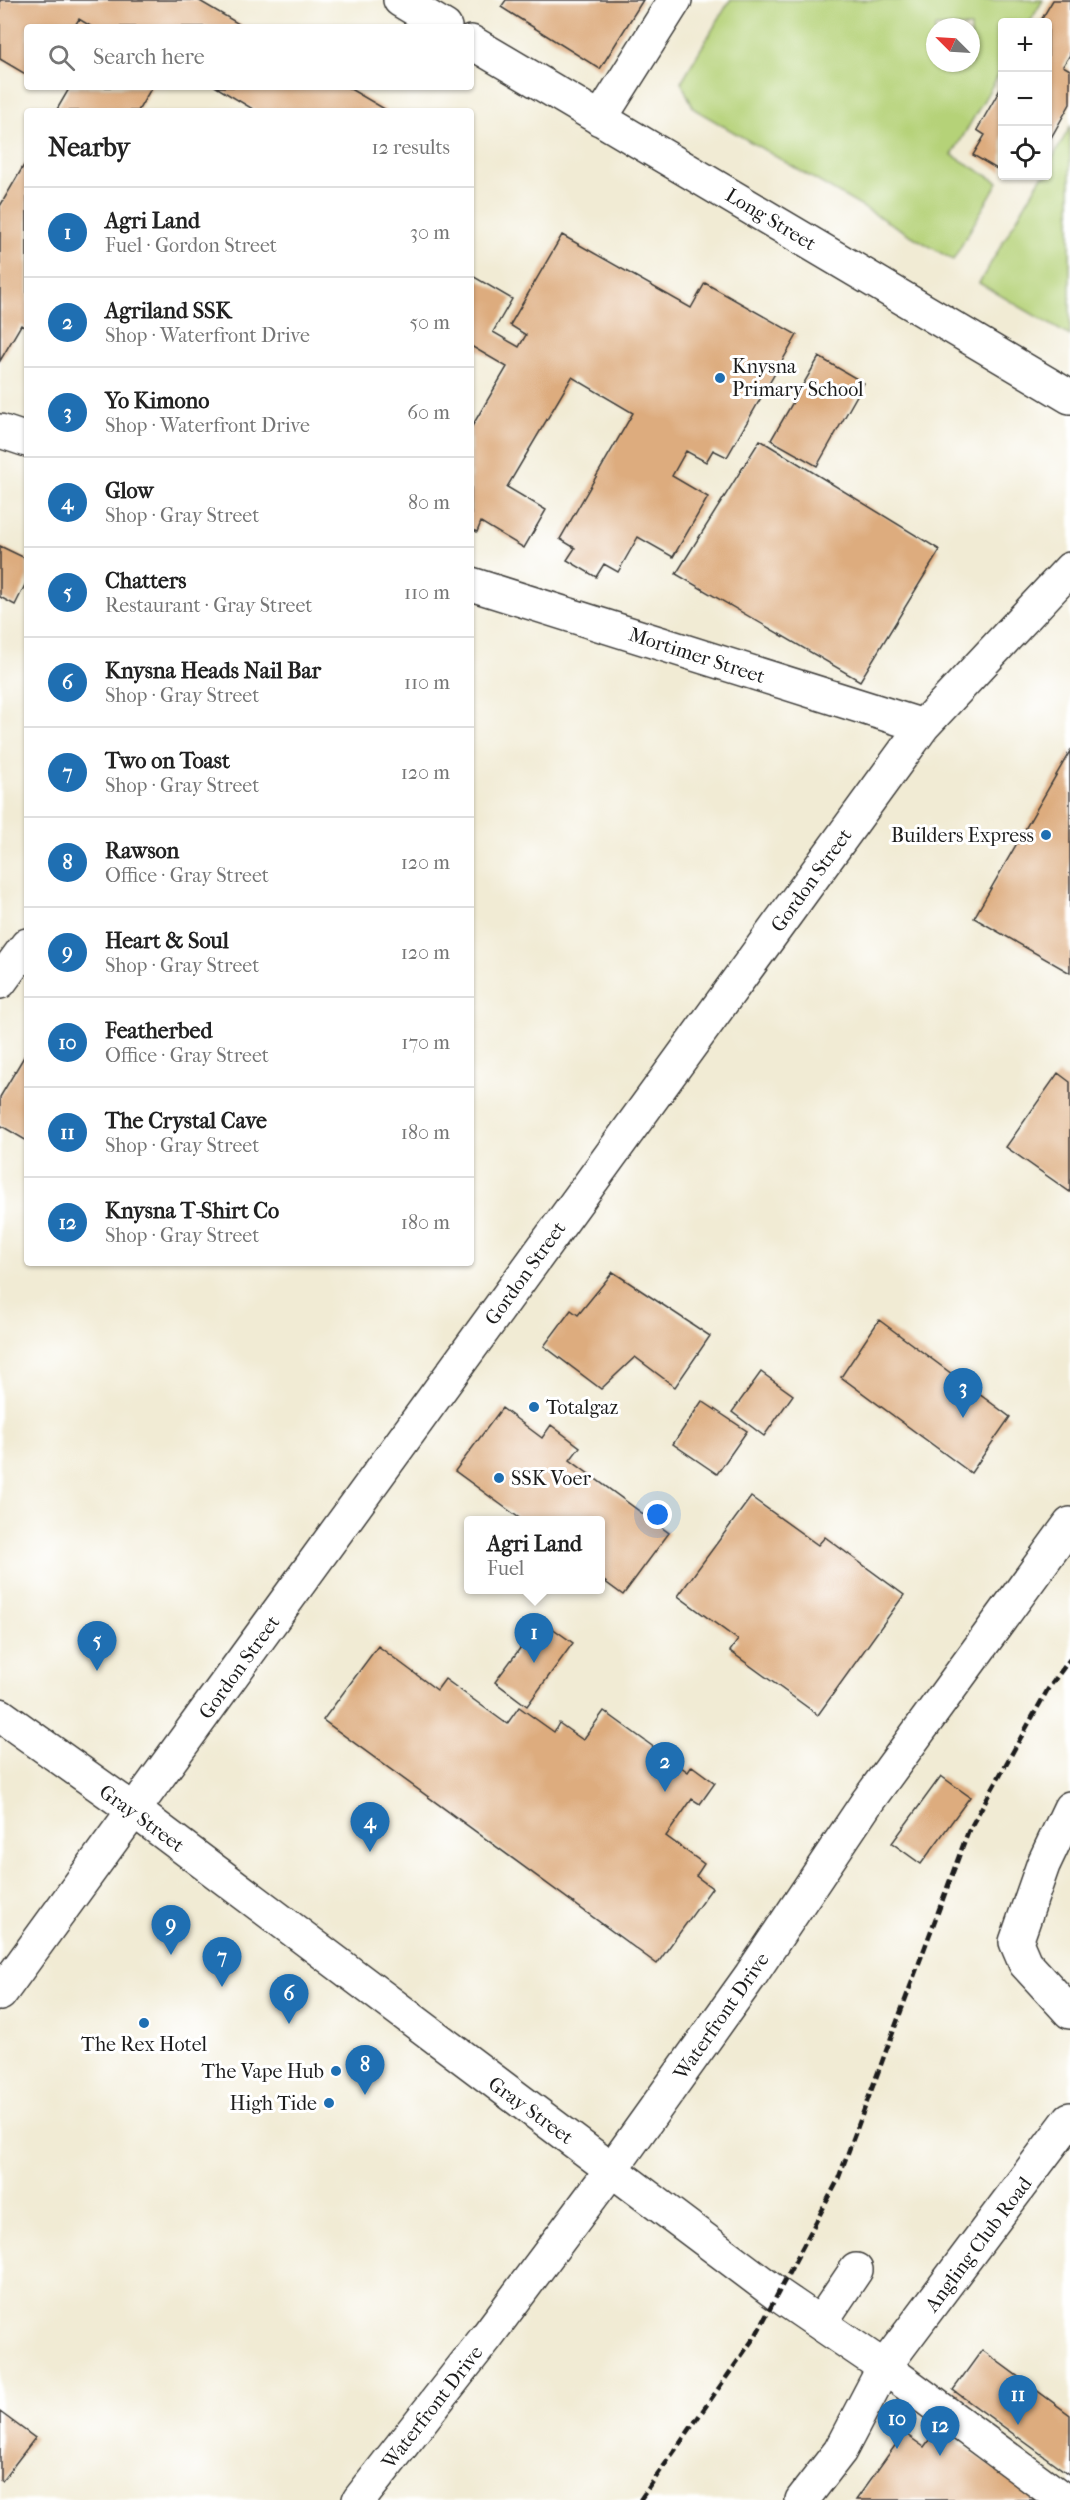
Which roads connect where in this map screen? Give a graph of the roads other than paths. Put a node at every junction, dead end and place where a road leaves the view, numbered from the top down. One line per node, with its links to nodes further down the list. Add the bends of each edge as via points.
1 (400, 0): 3 (street)
2 (675, 0): 5 (street)
3 (440, 24)
4 (474, 44): 5 (street, Long Street)
5 (600, 119): 6 (street, Long Street)
6 (1070, 397)
7 (0, 431): 8 (street)
8 (24, 439)
9 (1070, 569): 11 (street, Gordon Street)
10 (474, 585): 11 (street, Mortimer Street)
11 (923, 726): 17 (street, Gordon Street)
12 (24, 949): 13 (street)
13 (0, 982)
14 (1070, 1524): 21 (street, Waterfront Drive, via 867,1802 751,1975)
15 (0, 1715): 17 (street, Gray Street)
16 (1070, 1808): 19 (street, via 1043,1865 1016,1942 1025,1963)
17 (135, 1811): 18 (street, Gordon Street); 21 (street, Gray Street)
18 (0, 1994)
19 (1070, 2012)
20 (1070, 2119): 24 (street, Angling Club Road)
21 (612, 2169): 23 (street, Gray Street, via 777,2294); 25 (street, Waterfront Drive)
22 (856, 2270): 23 (street)
23 (821, 2322): 24 (street, Gray Street)
24 (884, 2367): 26 (street, Angling Club Road, via 840,2451); 27 (street, Gray Street)
25 (359, 2500)
26 (802, 2500)
27 (1064, 2500)

